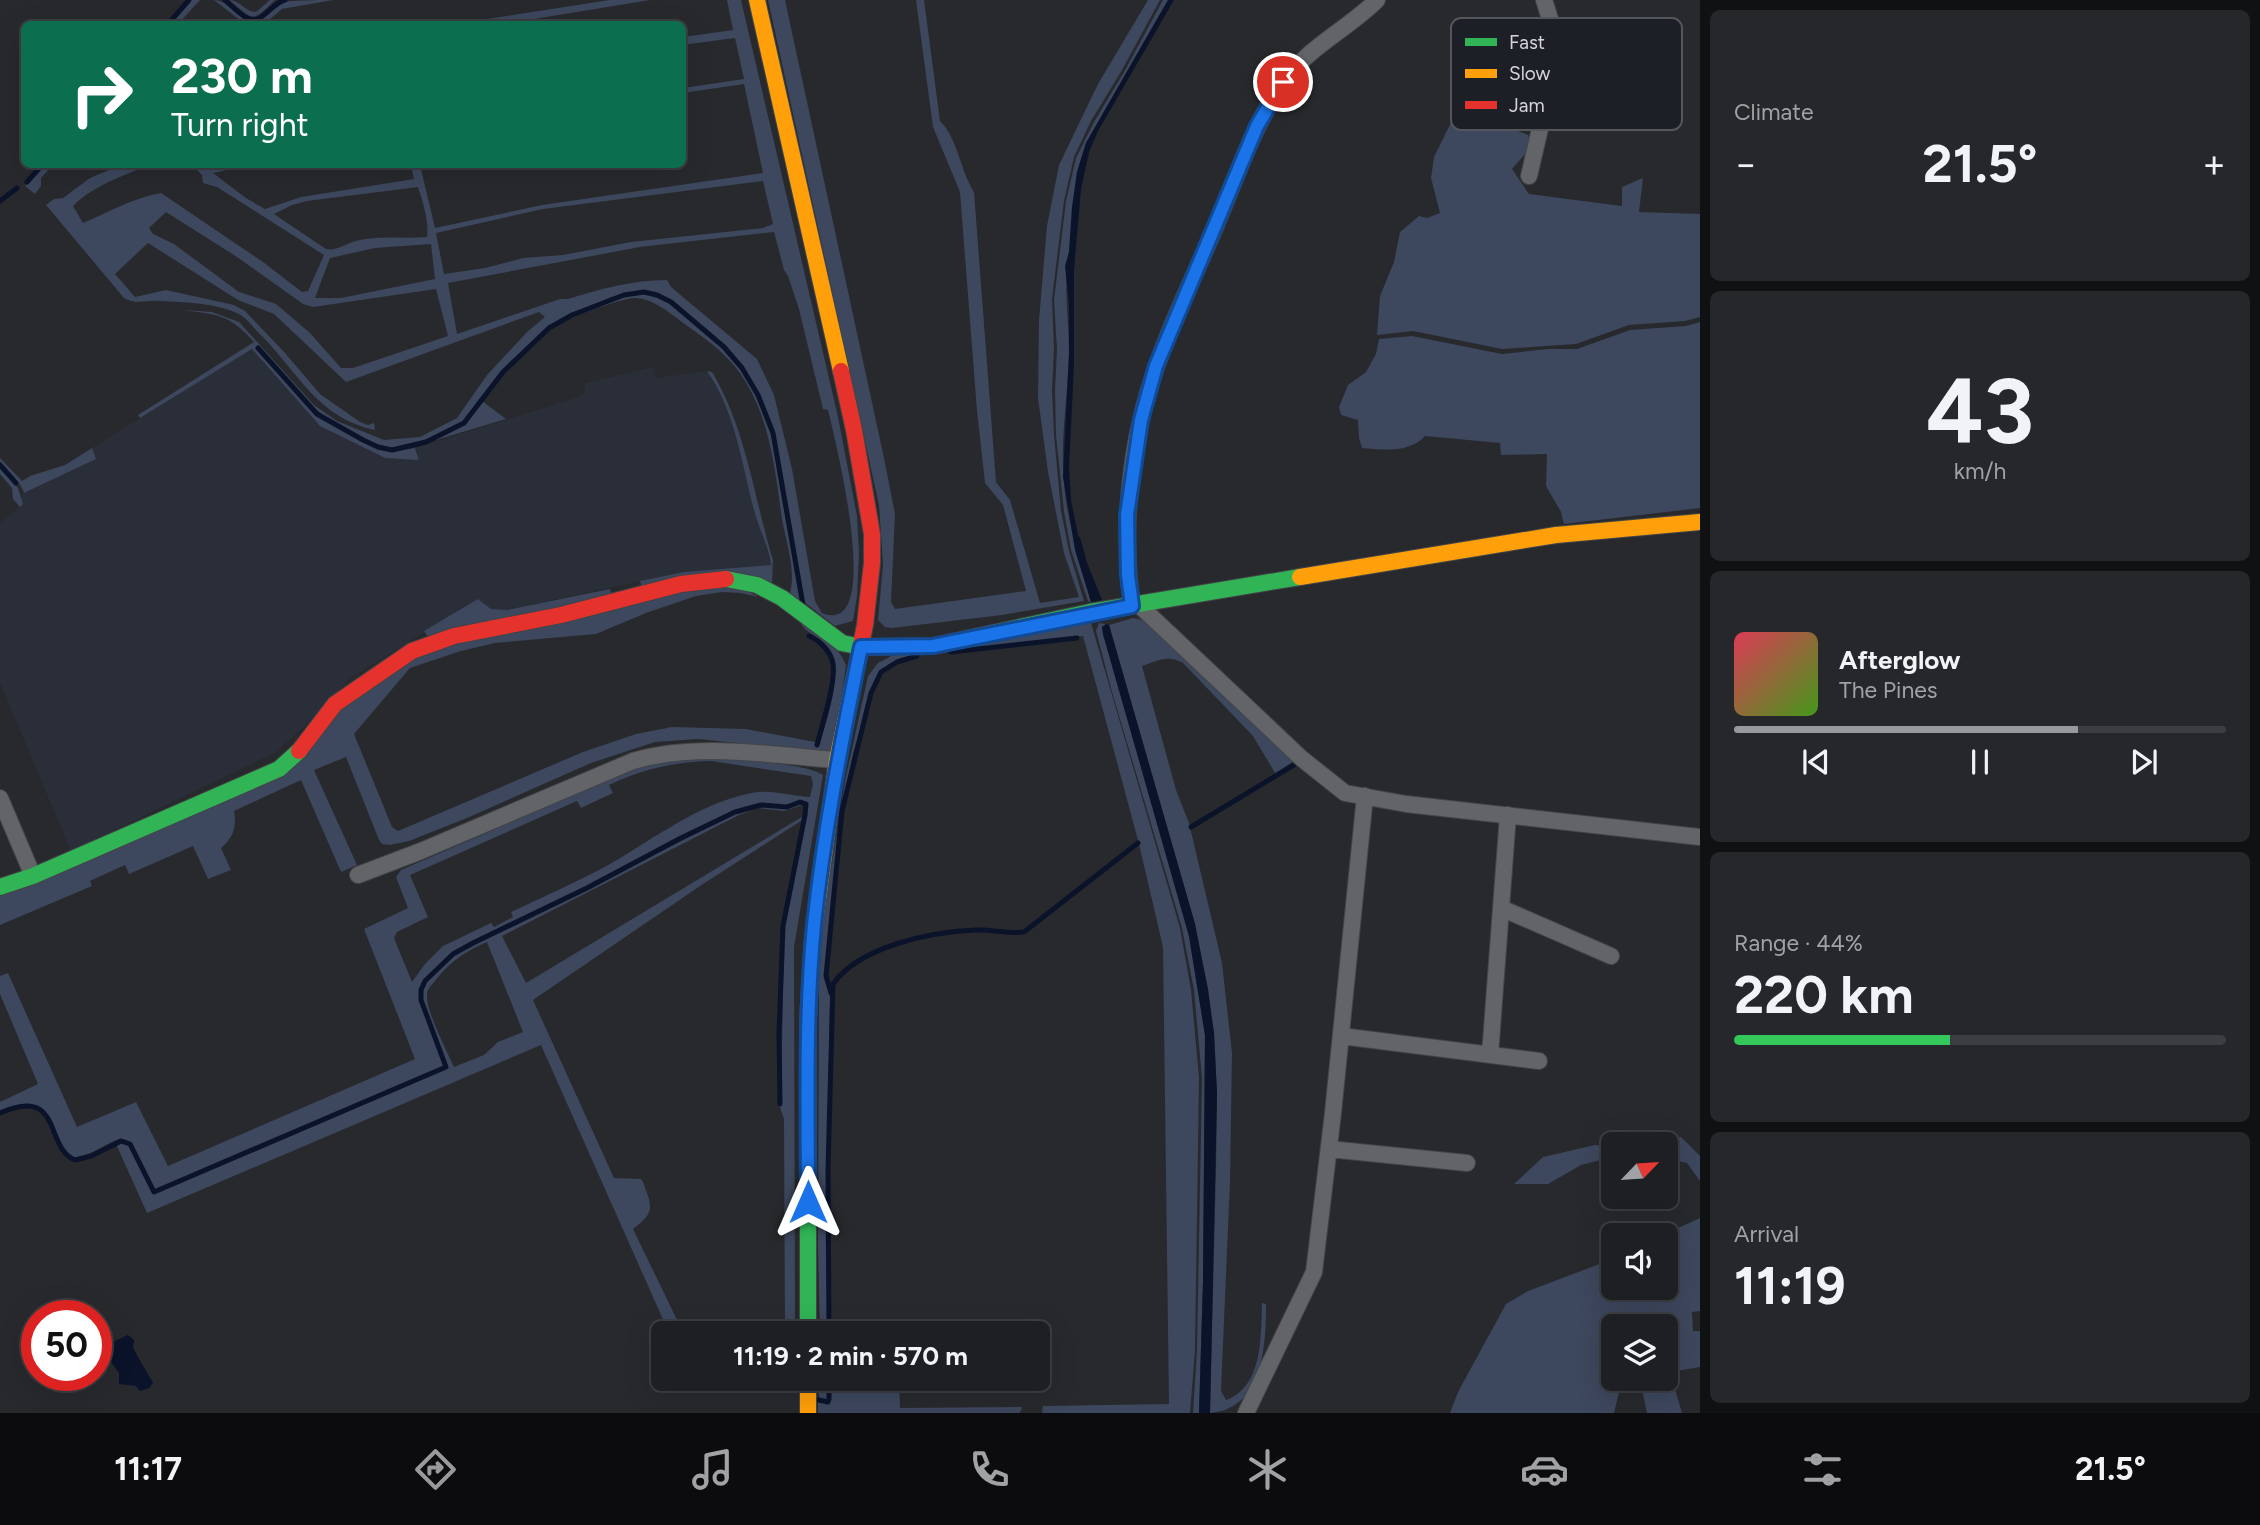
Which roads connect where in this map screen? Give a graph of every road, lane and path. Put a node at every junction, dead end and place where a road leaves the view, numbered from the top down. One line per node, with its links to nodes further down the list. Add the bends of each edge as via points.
1 (757, 0): 9 (street, via 854,430 872,534)
2 (1377, 0): 8 (street, via 1283,82 1257,126 1176,315 1156,366 1139,433 1127,515 1128,575)
3 (1544, 0): 4 (street)
4 (1550, 18)
5 (1540, 130): 6 (street)
6 (1529, 176)
7 (1700, 522): 8 (street, via 1556,535)
8 (1136, 605): 9 (street, via 933,646); 11 (street, via 1301,758 1345,793)
9 (861, 647): 10 (street); 16 (street, via 842,643 757,585 727,579 681,584 454,636 412,651 335,704 303,748 279,769)
10 (837, 760): 15 (street, via 718,752 651,756); 25 (street, via 814,925 808,1018)
11 (1365, 796): 13 (street); 20 (street)
12 (0, 798): 16 (street)
13 (1508, 815): 14 (street); 18 (street)
14 (1700, 837)
15 (358, 875)
16 (33, 876): 17 (street)
17 (0, 887)
18 (1501, 908): 19 (street); 21 (street)
19 (1611, 956)
20 (1341, 1036): 21 (street); 23 (street)
21 (1490, 1055): 22 (street)
22 (1538, 1061)
23 (1329, 1149): 24 (street); 28 (street, via 1314,1272)
24 (1467, 1163)
25 (808, 1321)
26 (808, 1391): 27 (street)
27 (808, 1413)
28 (1246, 1413)

